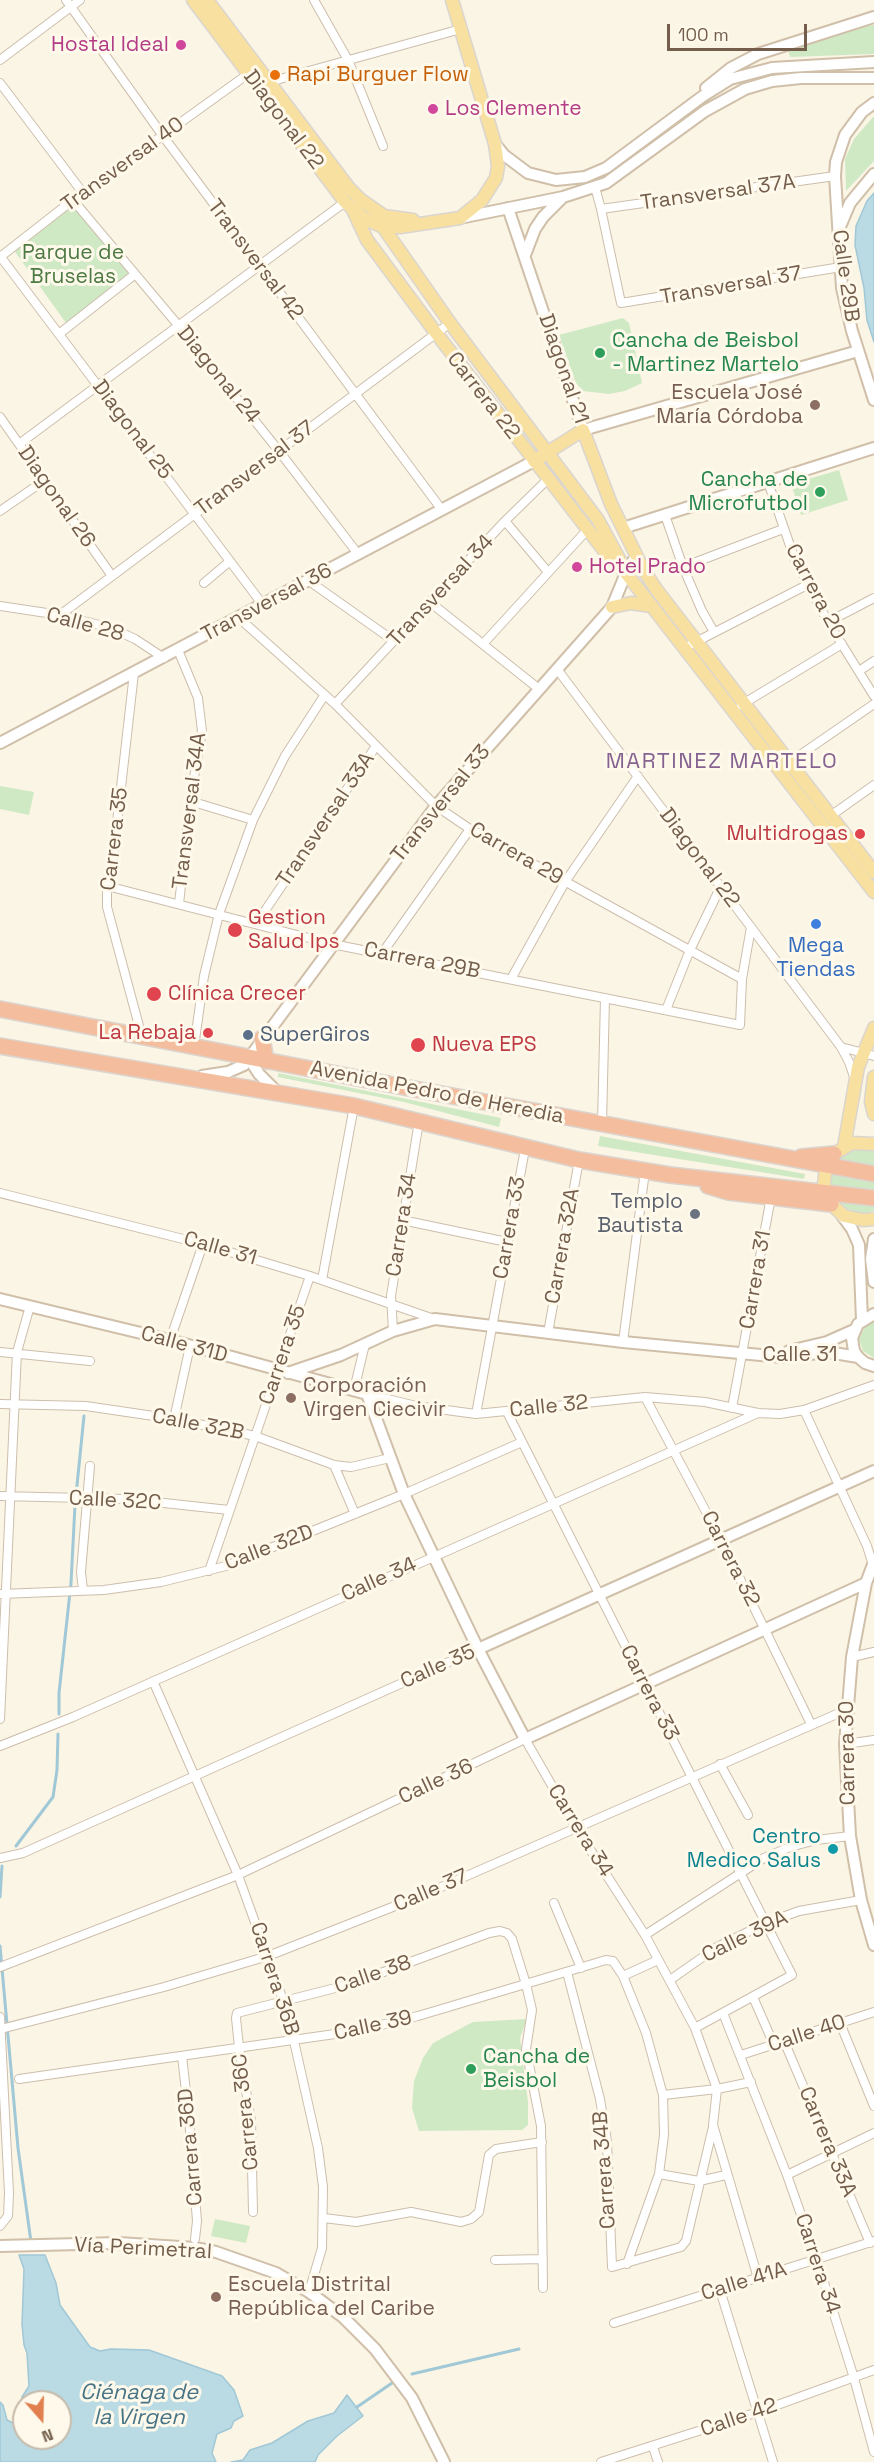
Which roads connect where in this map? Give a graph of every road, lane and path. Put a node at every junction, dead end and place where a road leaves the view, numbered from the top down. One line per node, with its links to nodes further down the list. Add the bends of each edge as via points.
1 (66, 0): 7 (street, Transversal 42)
2 (80, 0): 7 (street)
3 (193, 0): 13 (main road, Diagonal 22)
4 (207, 0): 15 (main road, Diagonal 22)
5 (314, 0): 11 (street)
6 (452, 0): 9 (main road)
7 (71, 8): 10 (street); 20 (street, Transversal 42)
8 (874, 17): 18 (street, via 744,60 719,76)
9 (460, 29): 11 (street); 21 (main road)
10 (0, 60)
11 (348, 60): 15 (street); 22 (street)
12 (874, 62): 18 (street, via 772,68 730,79)
13 (248, 74): 19 (main road, Diagonal 22); 20 (street, Transversal 40)
14 (874, 78): 25 (street, via 801,78 745,89 705,111 616,177)
15 (269, 82): 19 (main road, Diagonal 22)
16 (0, 83): 26 (street)
17 (874, 103): 24 (street, Calle 29B, via 853,123 839,149)
18 (687, 107): 21 (street, via 606,168 578,179 556,180 528,172)
19 (292, 123): 29 (main road, Diagonal 22); 33 (main road, Diagonal 22, via 361,200 384,216)
20 (163, 136): 26 (street, Transversal 40); 38 (street, Transversal 42)
21 (495, 144): 32 (main road, via 496,178 482,200)
22 (383, 146)
23 (874, 174): 35 (street, via 850,203)
24 (835, 176): 31 (street, Transversal 37A); 35 (street, Calle 29B)
25 (595, 187): 27 (street); 31 (street)
26 (82, 193): 28 (street, Transversal 40)
27 (563, 197): 30 (street); 36 (street, via 535,228)
28 (73, 200): 37 (street, Transversal 40); 40 (street, Diagonal 24)
29 (349, 206): 34 (main road, Diagonal 22); 38 (street); 43 (main road, Carrera 22, via 367,240)
30 (508, 208): 32 (street); 36 (street, Diagonal 21)
31 (601, 209): 39 (street, Transversal 37, via 621,303)
32 (460, 218): 33 (main road)
33 (426, 222): 34 (main road)
34 (383, 227): 41 (main road, Carrera 22)
35 (837, 232): 39 (street, Calle 29B)
36 (525, 255): 50 (street, Diagonal 21)
37 (0, 256): 44 (street, Diagonal 25)
38 (260, 266): 42 (street); 47 (street, Transversal 42)
39 (841, 267): 45 (street, Calle 29B, via 846,311)
40 (134, 275): 42 (street, Diagonal 24); 44 (street)
41 (450, 323): 43 (street, Transversal 37); 54 (main road, Carrera 22)
42 (178, 325): 46 (street); 53 (street, Diagonal 24)
43 (436, 333): 47 (street, Transversal 37); 55 (main road, Carrera 22)
44 (59, 334): 46 (street, Diagonal 25)
45 (858, 351): 48 (street, Calle 29B); 50 (street)
46 (99, 387): 51 (street); 61 (street, Diagonal 25)
47 (355, 394): 53 (street, Transversal 37); 59 (street, Transversal 42)
48 (874, 400)
49 (0, 417): 51 (street, Diagonal 26)
50 (583, 430): 54 (main road); 65 (main road, Diagonal 21)
51 (19, 444): 57 (street, Diagonal 26)
52 (874, 448): 58 (street)
53 (279, 451): 61 (street, Transversal 37); 67 (street, Diagonal 24)
54 (547, 453): 55 (main road); 64 (main road, Carrera 22)
55 (534, 461): 56 (main road, Carrera 22); 59 (street, Transversal 36)
56 (548, 479): 63 (street, Transversal 34); 64 (main road, Carrera 22, via 578,516)
57 (45, 480): 60 (street); 73 (street, Diagonal 26)
58 (768, 482): 62 (street); 66 (street, Carrera 20)
59 (442, 510): 67 (street, Transversal 36)
60 (0, 511)
61 (195, 514): 69 (street, Diagonal 25); 73 (street, Transversal 37)
62 (665, 515): 65 (street); 70 (street)
63 (505, 521): 71 (street); 78 (street, Transversal 34)
64 (593, 525): 65 (main road); 71 (street); 72 (main road, Carrera 22, via 606,553)
65 (623, 528): 68 (main road, Carrera 22)
66 (783, 529): 70 (street); 76 (street, Carrera 20)
67 (358, 554): 74 (street, Transversal 36)
68 (636, 556): 72 (street, Transversal 33); 88 (main road, Carrera 22)
69 (230, 561): 75 (street); 79 (street, Diagonal 25)
70 (683, 567): 86 (street)
71 (548, 572): 89 (street)
72 (626, 573): 81 (main road, Carrera 22); 82 (street, Transversal 33)
73 (112, 576): 83 (street, Transversal 37)
74 (309, 581): 79 (street, Transversal 36); 87 (street)
75 (204, 583)
76 (807, 585): 85 (street, Carrera 20); 86 (street)
77 (874, 598): 85 (street)
78 (430, 603): 87 (street, Transversal 34); 89 (street)
79 (263, 605): 84 (street, Transversal 36)
80 (0, 606): 83 (street, Calle 28)
81 (651, 606): 82 (main road, via 631,603); 91 (main road, Carrera 22)
82 (612, 608): 95 (street, Transversal 33)
83 (60, 615): 93 (street, Calle 28, via 111,628)
84 (239, 618): 92 (street, Transversal 36); 99 (street, Carrera 29)
85 (828, 622): 90 (street, Carrera 20)
86 (714, 632): 88 (street)
87 (394, 641): 102 (street, Transversal 34)
88 (696, 642): 91 (street); 101 (main road, Carrera 22)
89 (483, 644): 98 (street)
90 (842, 644): 96 (street, Carrera 20); 101 (street)
91 (684, 648): 104 (main road, Carrera 22)
92 (178, 650): 93 (street, Transversal 36); 111 (street, Transversal 34A, via 198,698 202,731)
93 (164, 658): 97 (street, Transversal 36)
94 (874, 661): 96 (street)
95 (557, 669): 98 (street, Transversal 33); 109 (street, Diagonal 22)
96 (859, 671): 100 (street, Carrera 20)
97 (134, 673): 105 (street, Transversal 36); 118 (street, Carrera 35)
98 (539, 689): 112 (street, Transversal 33)
99 (324, 696): 102 (street, Carrera 29); 113 (street, via 285,756)
100 (874, 696)
101 (744, 703): 104 (street); 107 (main road, Carrera 22)
102 (335, 704): 106 (street, Carrera 29)
103 (874, 704): 107 (street)
104 (732, 711): 108 (main road, Carrera 22)
105 (0, 743)
106 (376, 746): 112 (street, Carrera 29); 123 (street, Transversal 33A)
107 (789, 762): 108 (street); 114 (main road, Carrera 22)
108 (778, 771): 114 (main road, Carrera 22)
109 (638, 776): 117 (street); 119 (street, Diagonal 22)
110 (874, 785): 114 (street)
111 (190, 801): 113 (street); 121 (street, Transversal 34A)
112 (436, 806): 115 (street, Carrera 29); 125 (street, Transversal 33)
113 (253, 820): 122 (street)
114 (825, 820): 116 (main road, Carrera 22)
115 (470, 829): 117 (street, Carrera 29); 127 (street)
116 (870, 871): 120 (main road, Carrera 22)
117 (565, 882): 126 (street, Carrera 29); 128 (street)
118 (107, 886): 121 (street, Carrera 29B); 134 (street, Carrera 35, via 111,925)
119 (721, 886): 124 (street, Diagonal 22); 126 (street)
120 (874, 892)
121 (179, 904): 122 (street, Carrera 29B)
122 (219, 914): 123 (street, Carrera 29B); 137 (street, via 204,976)
123 (256, 924): 125 (street, Carrera 29B)
124 (751, 927): 129 (street); 138 (street, Diagonal 22)
125 (332, 944): 127 (street, Carrera 29B); 135 (street, Transversal 33)
126 (690, 950): 129 (street, Carrera 29); 132 (street)
127 (383, 952): 128 (street, Carrera 29B)
128 (511, 979): 130 (street, Carrera 29B)
129 (741, 979): 132 (street, Carrera 29B, via 740,1025)
130 (605, 998): 132 (street, Carrera 29B); 149 (street)
131 (0, 1009): 134 (highway, Avenida Pedro de Heredia)
132 (666, 1010)
133 (874, 1028): 139 (main road)
134 (142, 1037): 137 (highway, Avenida Pedro de Heredia)
135 (262, 1038): 140 (street, Transversal 33); 141 (highway)
136 (0, 1046): 142 (highway, Avenida Pedro de Heredia)
137 (194, 1047): 140 (highway, Avenida Pedro de Heredia)
138 (841, 1047): 139 (street); 144 (street, Diagonal 22)
139 (868, 1055): 144 (main road)
140 (248, 1057): 141 (highway, Avenida Pedro de Heredia); 142 (street, Transversal 33, via 244,1065 228,1072); 145 (street)
141 (266, 1061): 149 (highway, Avenida Pedro de Heredia)
142 (181, 1077): 145 (highway, Avenida Pedro de Heredia)
143 (874, 1077): 147 (main road)
144 (855, 1080): 152 (main road)
145 (278, 1093): 146 (highway, Avenida Pedro de Heredia)
146 (354, 1106): 148 (highway, Avenida Pedro de Heredia); 167 (street)
147 (874, 1114)
148 (419, 1120): 151 (highway, Avenida Pedro de Heredia); 162 (street, Carrera 34)
149 (602, 1124): 152 (highway, Avenida Pedro de Heredia, via 784,1159)
150 (874, 1143): 152 (main road, via 861,1142)
151 (525, 1149): 153 (highway, Avenida Pedro de Heredia); 164 (street, Carrera 33)
152 (835, 1156): 155 (highway, Avenida Pedro de Heredia); 160 (main road, via 824,1174)
153 (579, 1160): 154 (highway, Avenida Pedro de Heredia); 178 (street, Carrera 32A)
154 (645, 1171): 156 (highway, Avenida Pedro de Heredia); 180 (street)
155 (874, 1174)
156 (670, 1175): 158 (highway, via 728,1192); 160 (highway, Avenida Pedro de Heredia)
157 (0, 1193): 165 (street, Calle 31)
158 (771, 1197): 160 (highway); 185 (street, Carrera 31)
159 (874, 1198): 160 (highway, Avenida Pedro de Heredia)
160 (831, 1202): 161 (main road, via 853,1219); 174 (street, via 859,1245)
161 (874, 1219)
162 (402, 1220): 164 (street); 170 (street, Carrera 34)
163 (874, 1239): 168 (street)
164 (507, 1242): 175 (street, Carrera 33)
165 (203, 1244): 166 (street, Calle 31); 179 (street)
166 (310, 1276): 167 (street, Calle 31); 189 (street, Carrera 35)
167 (322, 1280): 170 (street, Calle 31)
168 (874, 1282)
169 (0, 1299): 171 (street, Calle 31D)
170 (391, 1304): 173 (street, Calle 31); 177 (street, Carrera 34)
171 (30, 1306): 179 (street, Calle 31D); 184 (street)
172 (874, 1314): 174 (street)
173 (435, 1319): 175 (street, Calle 31); 177 (street, Calle 31)
174 (862, 1320): 176 (street)
175 (493, 1325): 178 (street, Calle 31); 200 (street, Carrera 33)
176 (854, 1330): 185 (street, Calle 31, via 799,1350); 186 (street, via 852,1345)
177 (393, 1331): 181 (street, Calle 31)
178 (548, 1333): 180 (street, Calle 31)
179 (170, 1340): 182 (street, Calle 31D)
180 (623, 1342): 185 (street, Calle 31)
181 (365, 1344): 189 (street, Calle 31); 191 (street)
182 (190, 1346): 189 (street, Calle 31D); 201 (street)
183 (0, 1352): 184 (street)
184 (17, 1352): 187 (street); 195 (street)
185 (742, 1354): 186 (street, Calle 31, via 782,1357 828,1352); 196 (street, Carrera 31)
186 (858, 1357): 188 (street, Calle 31)
187 (90, 1361)
188 (874, 1366)
189 (283, 1372): 191 (street, Calle 31D); 202 (street, Carrera 35)
190 (874, 1385): 197 (street)
191 (354, 1390): 192 (street, Calle 31D)
192 (367, 1394): 200 (street, Calle 32); 205 (street, Carrera 34)
193 (645, 1397): 196 (street, Calle 32); 198 (street, Calle 32); 204 (street, Carrera 32)
194 (0, 1404): 195 (street, Calle 32B)
195 (13, 1404): 201 (street, Calle 32B, via 86,1406); 212 (street)
196 (732, 1407): 199 (street)
197 (804, 1410): 199 (street); 209 (street)
198 (507, 1412): 200 (street, Calle 32); 203 (street, Carrera 33)
199 (758, 1413): 204 (street, Calle 34)
200 (476, 1414)
201 (174, 1419): 202 (street, Calle 32B)
202 (255, 1436): 206 (street, Calle 32B); 215 (street, Carrera 35)
203 (522, 1442): 210 (street, Calle 32D); 214 (street, Carrera 33)
204 (672, 1450): 214 (street, Calle 34); 217 (street, Carrera 32)
205 (390, 1458): 206 (street, Calle 32B, via 351,1467); 210 (street, Carrera 34)
206 (334, 1465): 216 (street)
207 (90, 1466): 213 (street)
208 (874, 1470): 209 (street, Calle 35)
209 (840, 1486): 217 (street, Calle 35); 219 (street)
210 (404, 1494): 216 (street, Calle 32D); 218 (street, Carrera 34)
211 (0, 1496): 212 (street, Calle 32C)
212 (9, 1497): 213 (street, Calle 32C); 223 (street)
213 (80, 1499): 215 (street, Calle 32C, via 127,1499); 222 (street)
214 (553, 1503): 218 (street, Calle 34); 224 (street, Carrera 33)
215 (229, 1510): 220 (street, Carrera 35)
216 (355, 1514): 220 (street, Calle 32D)
217 (721, 1540): 224 (street, Calle 35); 225 (street, Carrera 32)
218 (433, 1556): 226 (street, Carrera 34); 229 (street, Calle 34)
219 (874, 1564): 221 (street, Carrera 30)
220 (209, 1571): 222 (street, Calle 32D, via 161,1582)
221 (866, 1583): 225 (street, Calle 36); 228 (street, Carrera 30)
222 (80, 1590): 223 (street, Calle 32D)
223 (3, 1594): 232 (street)
224 (599, 1595): 226 (street, Calle 35); 230 (street, Carrera 33)
225 (765, 1630): 230 (street, Calle 36); 233 (street, Carrera 32)
226 (478, 1649): 234 (street, Carrera 34); 239 (street, Calle 35)
227 (874, 1652): 228 (street)
228 (852, 1657): 231 (street, Carrera 30)
229 (153, 1682): 237 (street, Calle 34); 239 (street, Carrera 36B)
230 (645, 1684): 234 (street, Calle 36); 240 (street, Carrera 33)
231 (846, 1710): 233 (street, Calle 37); 236 (street, Carrera 30)
232 (0, 1719)
233 (811, 1724): 238 (street, Calle 37)
234 (525, 1739): 242 (street, Carrera 34); 246 (street, Calle 36)
235 (874, 1740): 236 (street)
236 (845, 1744): 243 (street, Carrera 30)
237 (0, 1746)
238 (720, 1764): 240 (street, Calle 37); 241 (street)
239 (196, 1777): 244 (street, Calle 35, via 23,1853); 246 (street, Carrera 36B)
240 (692, 1777): 242 (street, Calle 37); 245 (street, Carrera 33)
241 (748, 1815)
242 (576, 1828): 250 (street, Carrera 34); 252 (street, Calle 37, via 423,1895)
243 (850, 1836): 245 (street, via 790,1847); 247 (street, Carrera 30)
244 (0, 1858)
245 (740, 1872): 249 (street, Carrera 33); 250 (street)
246 (238, 1875): 252 (street, Carrera 36B); 254 (street, Calle 36)
247 (861, 1900): 249 (street, Calle 39A, via 799,1911); 251 (street, Carrera 30)
248 (554, 1903): 255 (street)
249 (766, 1923): 258 (street, Calle 39A, via 717,1947); 260 (street, Carrera 33, via 792,1975)
250 (645, 1935): 253 (street, Carrera 34)
251 (874, 1945)
252 (268, 1956): 261 (street, Carrera 36B); 267 (street, Calle 37)
253 (658, 1960): 257 (street); 258 (street, Carrera 34)
254 (0, 1966)
255 (581, 1968): 256 (street, Calle 39); 257 (street, Calle 39, via 613,1961)
256 (567, 1972): 259 (street, Calle 39); 297 (street, Carrera 34B, via 607,2140 610,2265 614,2268)
257 (623, 1976): 278 (street, via 646,2033)
258 (670, 1980): 268 (street, Carrera 34)
259 (526, 1984): 261 (street, Calle 38, via 512,1939 500,1931 351,1984); 269 (street, Calle 39, via 418,2016); 282 (street, via 531,2022 525,2049)
260 (753, 1997): 264 (street); 271 (street)
261 (284, 2003): 263 (street, Calle 38); 269 (street, Carrera 36B)
262 (874, 2012): 266 (street, Calle 40)
263 (237, 2013): 272 (street, Carrera 36C)
264 (723, 2013): 268 (street); 273 (street, Carrera 34)
265 (0, 2017): 267 (street)
266 (840, 2023): 270 (street, Calle 40); 279 (street)
267 (4, 2028): 290 (street, via 9,2193 8,2216)
268 (695, 2028): 277 (street, Carrera 34)
269 (294, 2041): 272 (street, Calle 39); 289 (street, Carrera 36B, via 318,2148)
270 (784, 2041): 271 (street, Calle 40); 283 (street, Carrera 33A)
271 (774, 2044): 273 (street, Calle 40)
272 (239, 2047): 274 (street, Calle 39); 288 (street, Carrera 36C, via 251,2121)
273 (741, 2055): 276 (street, Carrera 34)
274 (182, 2056): 275 (street, Calle 39); 291 (street, Carrera 36D, via 197,2221)
275 (19, 2079)
276 (752, 2082): 277 (street); 286 (street, Carrera 34)
277 (717, 2089): 278 (street); 280 (street, Carrera 34)
278 (663, 2095): 284 (street, via 664,2135)
279 (874, 2106)
280 (713, 2126): 285 (street, Carrera 34); 287 (street)
281 (874, 2133): 283 (street)
282 (542, 2142): 289 (street, via 496,2149 489,2155 479,2212 471,2219 461,2222 411,2212 356,2222); 294 (street)
283 (832, 2153): 286 (street); 292 (street, Carrera 33A)
284 (659, 2174): 287 (street); 297 (street)
285 (726, 2175): 287 (street); 298 (street, Carrera 34)
286 (787, 2175): 295 (street, Carrera 34)
287 (699, 2181): 297 (street, via 686,2241 681,2247)
288 (253, 2212)
289 (324, 2218): 301 (street, Carrera 36B, via 321,2258)
290 (0, 2226)
291 (195, 2239)
292 (872, 2242): 295 (street, Calle 41A)
293 (3, 2246): 301 (street, Vía Perimetral, via 119,2243 205,2250 276,2273)
294 (543, 2259): 296 (street); 299 (street)
295 (817, 2259): 298 (street, Calle 41A); 304 (street, Carrera 34)
296 (495, 2260)
297 (627, 2264)
298 (758, 2278): 300 (street, Calle 41A)
299 (543, 2288)
300 (720, 2290): 302 (street, Calle 41A); 305 (street)
301 (309, 2292): 308 (street, Vía Perimetral, via 349,2323 384,2360 412,2398)
302 (614, 2323)
303 (874, 2370): 304 (street, Calle 42)
304 (854, 2378): 305 (street, Calle 42); 307 (street, Carrera 34)
305 (758, 2412): 306 (street, Calle 42); 311 (street)
306 (653, 2447): 309 (street, Calle 42); 310 (street)
307 (874, 2452)
308 (444, 2462)
309 (602, 2462)
310 (658, 2462)
311 (773, 2462)

